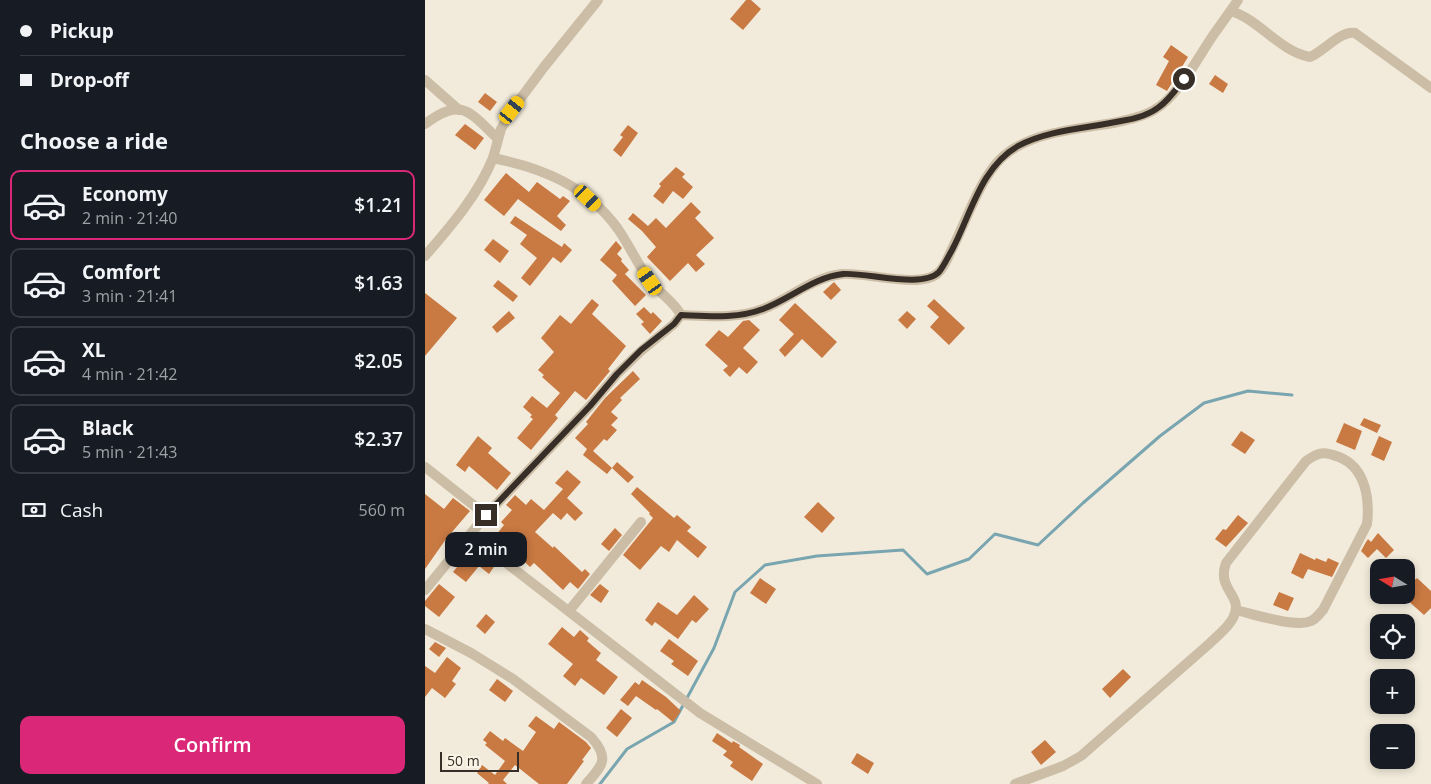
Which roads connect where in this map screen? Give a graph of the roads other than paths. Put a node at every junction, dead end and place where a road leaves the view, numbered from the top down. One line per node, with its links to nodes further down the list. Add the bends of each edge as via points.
1 (598, 0): 8 (street, via 512,110)
2 (1238, 0): 3 (street)
3 (1231, 11): 5 (street, via 1252,20 1302,56 1310,57 1344,33 1355,33); 11 (street, via 1184,79 1153,112 1128,120 1038,137 1008,152 986,178 947,260 929,279 840,274 799,290 762,310 724,316)
4 (425, 80): 6 (street)
5 (1431, 88)
6 (459, 110): 7 (street, via 442,113); 8 (street, via 471,114)
7 (425, 124)
8 (497, 138): 9 (street)
9 (493, 158): 10 (street, via 472,196); 11 (street, via 545,172 575,187 617,227 650,281)
10 (425, 256)
11 (681, 315): 13 (street, via 617,374)
12 (425, 467): 13 (street)
13 (486, 515): 15 (street)
14 (641, 522): 18 (street)
15 (471, 534): 16 (street); 18 (street)
16 (425, 590)
17 (1236, 610): 17 (street, via 1235,598 1223,581 1226,563 1296,473 1306,461 1321,452 1354,465 1363,479 1367,524 1323,610 1314,620 1301,623); 22 (street, via 1233,618 1209,644 1081,756)
18 (569, 612): 21 (street, via 699,713)
19 (425, 629): 20 (street, via 513,679 591,737 604,759)
20 (587, 784)
21 (817, 784)
22 (1015, 784)

